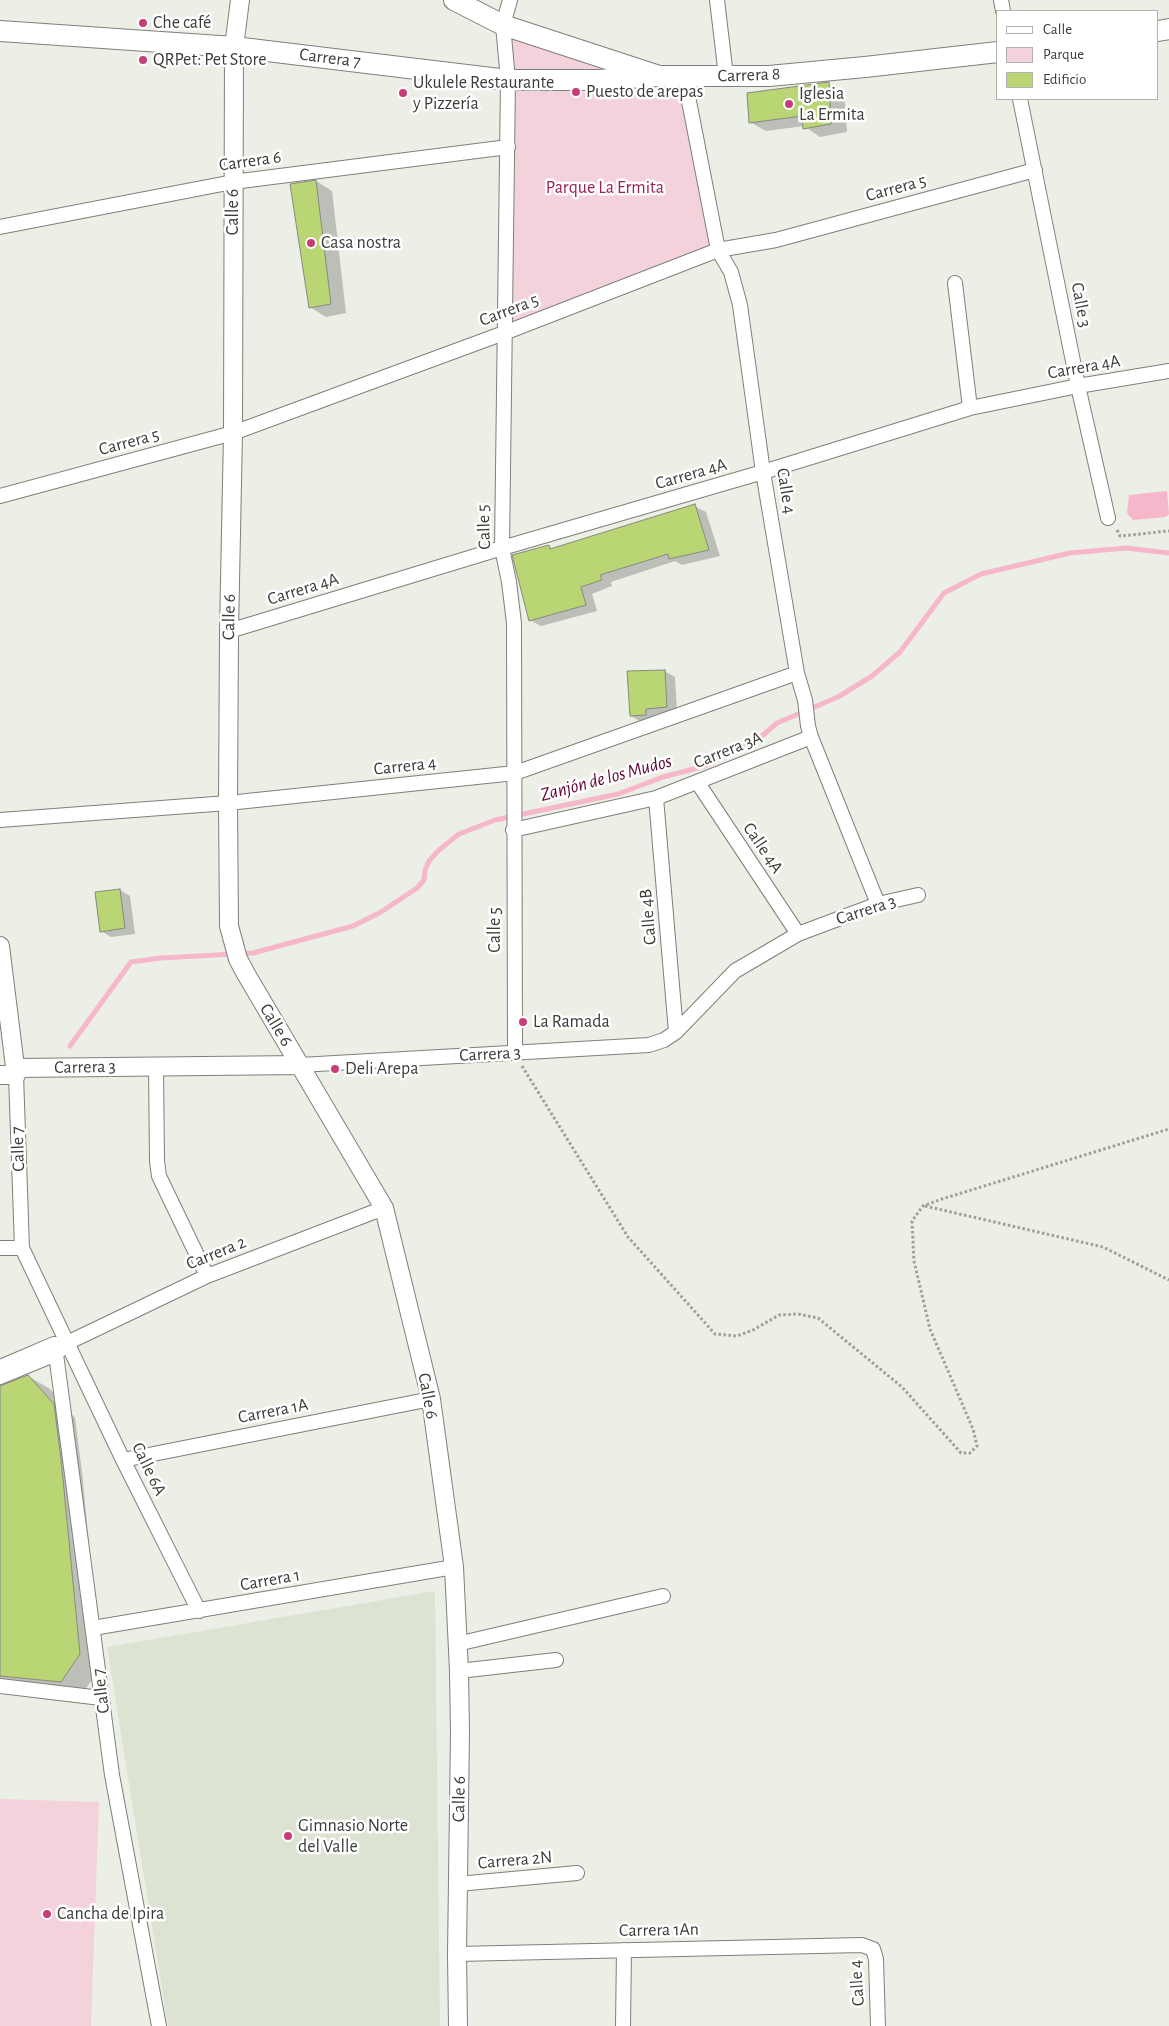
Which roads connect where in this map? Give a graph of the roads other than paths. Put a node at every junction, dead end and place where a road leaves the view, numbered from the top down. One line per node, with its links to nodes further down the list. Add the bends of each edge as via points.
1 (240, 0): 7 (street, Calle 6)
2 (454, 0): 5 (main road, Carrera 8)
3 (510, 0): 5 (street, Calle 5)
4 (717, 0): 11 (street)
5 (503, 25): 9 (main road, Carrera 8); 12 (street, Calle 5)
6 (0, 31): 7 (main road, Carrera 7)
7 (234, 47): 12 (main road, Carrera 7); 16 (street, Calle 6)
8 (996, 52): 11 (main road, Carrera 8, via 770,76)
9 (659, 76): 10 (main road, Carrera 8); 12 (main road, Carrera 7)
10 (690, 76): 11 (main road, Carrera 8); 18 (street, Calle 4, via 688,96)
11 (726, 76)
12 (508, 80): 14 (street, Calle 5)
13 (1020, 100): 15 (street, Calle 3)
14 (508, 147): 16 (street, Carrera 6); 20 (street, Calle 5)
15 (1035, 170): 18 (street, Carrera 5, via 776,240); 22 (street, Calle 3)
16 (233, 182): 17 (street, Carrera 6); 24 (street, Calle 6)
17 (0, 227)
18 (718, 250): 20 (street, Carrera 5); 25 (street, Calle 4, via 730,272 740,305)
19 (955, 283): 23 (street)
20 (504, 333): 24 (street, Carrera 5); 28 (street, Calle 5)
21 (1169, 371): 22 (street, Carrera 4A)
22 (1078, 386): 23 (street, Carrera 4A); 27 (street, Calle 3)
23 (970, 408): 25 (street, Carrera 4A)
24 (233, 433): 26 (street, Carrera 5); 29 (street, Calle 6)
25 (763, 472): 28 (street, Carrera 4A); 30 (street, Calle 4)
26 (0, 496)
27 (1108, 518)
28 (502, 548): 29 (street, Carrera 4A); 32 (street, Calle 5, via 514,623)
29 (229, 631): 35 (street, Calle 6)
30 (797, 673): 31 (street, Calle 4); 32 (street, Carrera 4)
31 (809, 731): 33 (street, Carrera 3A); 39 (street, Calle 4)
32 (514, 773): 35 (street, Carrera 4); 37 (street, Calle 5)
33 (698, 783): 34 (street, Carrera 3A); 40 (street, Calle 4A)
34 (656, 798): 37 (street, Carrera 3A); 42 (street, Calle 4B)
35 (228, 803): 36 (street, Carrera 4); 44 (street, Calle 6, via 230,926 235,951)
36 (0, 820)
37 (513, 827): 43 (street, Calle 5)
38 (918, 894): 39 (street, Carrera 3)
39 (878, 904): 40 (street, Carrera 3)
40 (798, 934): 42 (street, Carrera 3, via 735,971)
41 (0, 946): 46 (street, Calle 7)
42 (676, 1032): 43 (street, Carrera 3, via 649,1045)
43 (515, 1053): 44 (street, Carrera 3)
44 (300, 1065): 45 (street, Carrera 3); 47 (street, Calle 6)
45 (156, 1066): 46 (street, Carrera 3); 50 (street, via 159,1176)
46 (9, 1069): 49 (street, Calle 7)
47 (384, 1208): 50 (street, Carrera 2); 55 (street, Calle 6)
48 (0, 1248): 49 (street)
49 (22, 1248): 51 (street, Calle 7)
50 (207, 1276): 51 (street, Carrera 2)
51 (67, 1343): 52 (street, Carrera 2); 53 (street, Carrera 2, via 54,1344); 56 (street, Calle 6A)
52 (56, 1354): 54 (street, Carrera 2); 60 (street, Calle 7)
53 (0, 1367)
54 (0, 1377)
55 (431, 1399): 56 (street, Carrera 1A); 57 (street, Calle 6)
56 (123, 1460): 59 (street, Calle 6A)
57 (454, 1567): 59 (street, Carrera 1); 61 (street, Calle 6)
58 (663, 1596): 61 (street)
59 (199, 1611): 60 (street, Carrera 1)
60 (93, 1628): 65 (street, Calle 7)
61 (456, 1644): 63 (street, Calle 6)
62 (556, 1660): 63 (street)
63 (459, 1671): 67 (street, Calle 6)
64 (0, 1686): 65 (street)
65 (101, 1698): 71 (street, Calle 7, via 112,1775)
66 (577, 1872): 67 (street, Carrera 2N)
67 (458, 1884): 70 (street, Calle 6)
68 (862, 1945): 69 (street, Carrera 1An); 74 (street, Calle 4, via 873,1949 876,1959)
69 (624, 1950): 70 (street, Carrera 1An); 73 (street)
70 (457, 1954): 72 (street, Calle 6)
71 (159, 2026)
72 (458, 2026)
73 (623, 2026)
74 (878, 2026)

